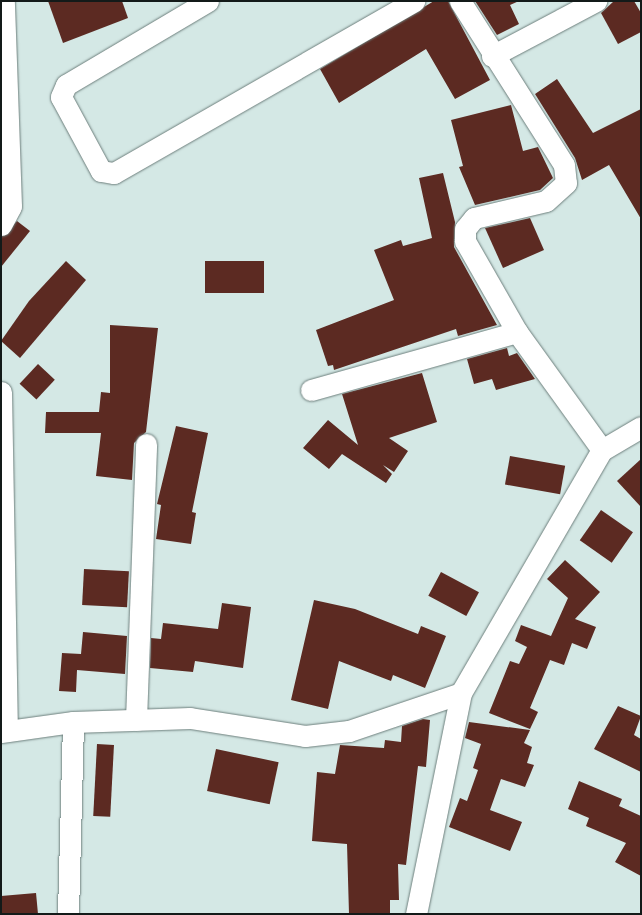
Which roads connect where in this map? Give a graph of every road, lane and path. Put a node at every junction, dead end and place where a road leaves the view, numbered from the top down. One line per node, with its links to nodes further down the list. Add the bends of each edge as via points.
1 (4, 1): 7 (street, via 11,206)
2 (208, 1): 3 (street, via 66,85 61,97 101,171 114,173)
3 (414, 1)
4 (460, 1): 6 (street)
5 (596, 1): 6 (street)
6 (492, 56): 8 (street, via 564,166 566,183 546,201 474,218 465,229 465,241)
7 (1, 225)
8 (517, 332): 9 (street); 13 (street)
9 (311, 390)
10 (1, 392): 17 (street)
11 (641, 427): 13 (street)
12 (146, 444): 15 (street)
13 (602, 450): 14 (street)
14 (461, 693): 15 (street, via 349,731 305,736 224,721); 19 (street)
15 (136, 720): 16 (street)
16 (73, 722): 17 (street); 18 (street)
17 (4, 732)
18 (68, 914)
19 (416, 914)

